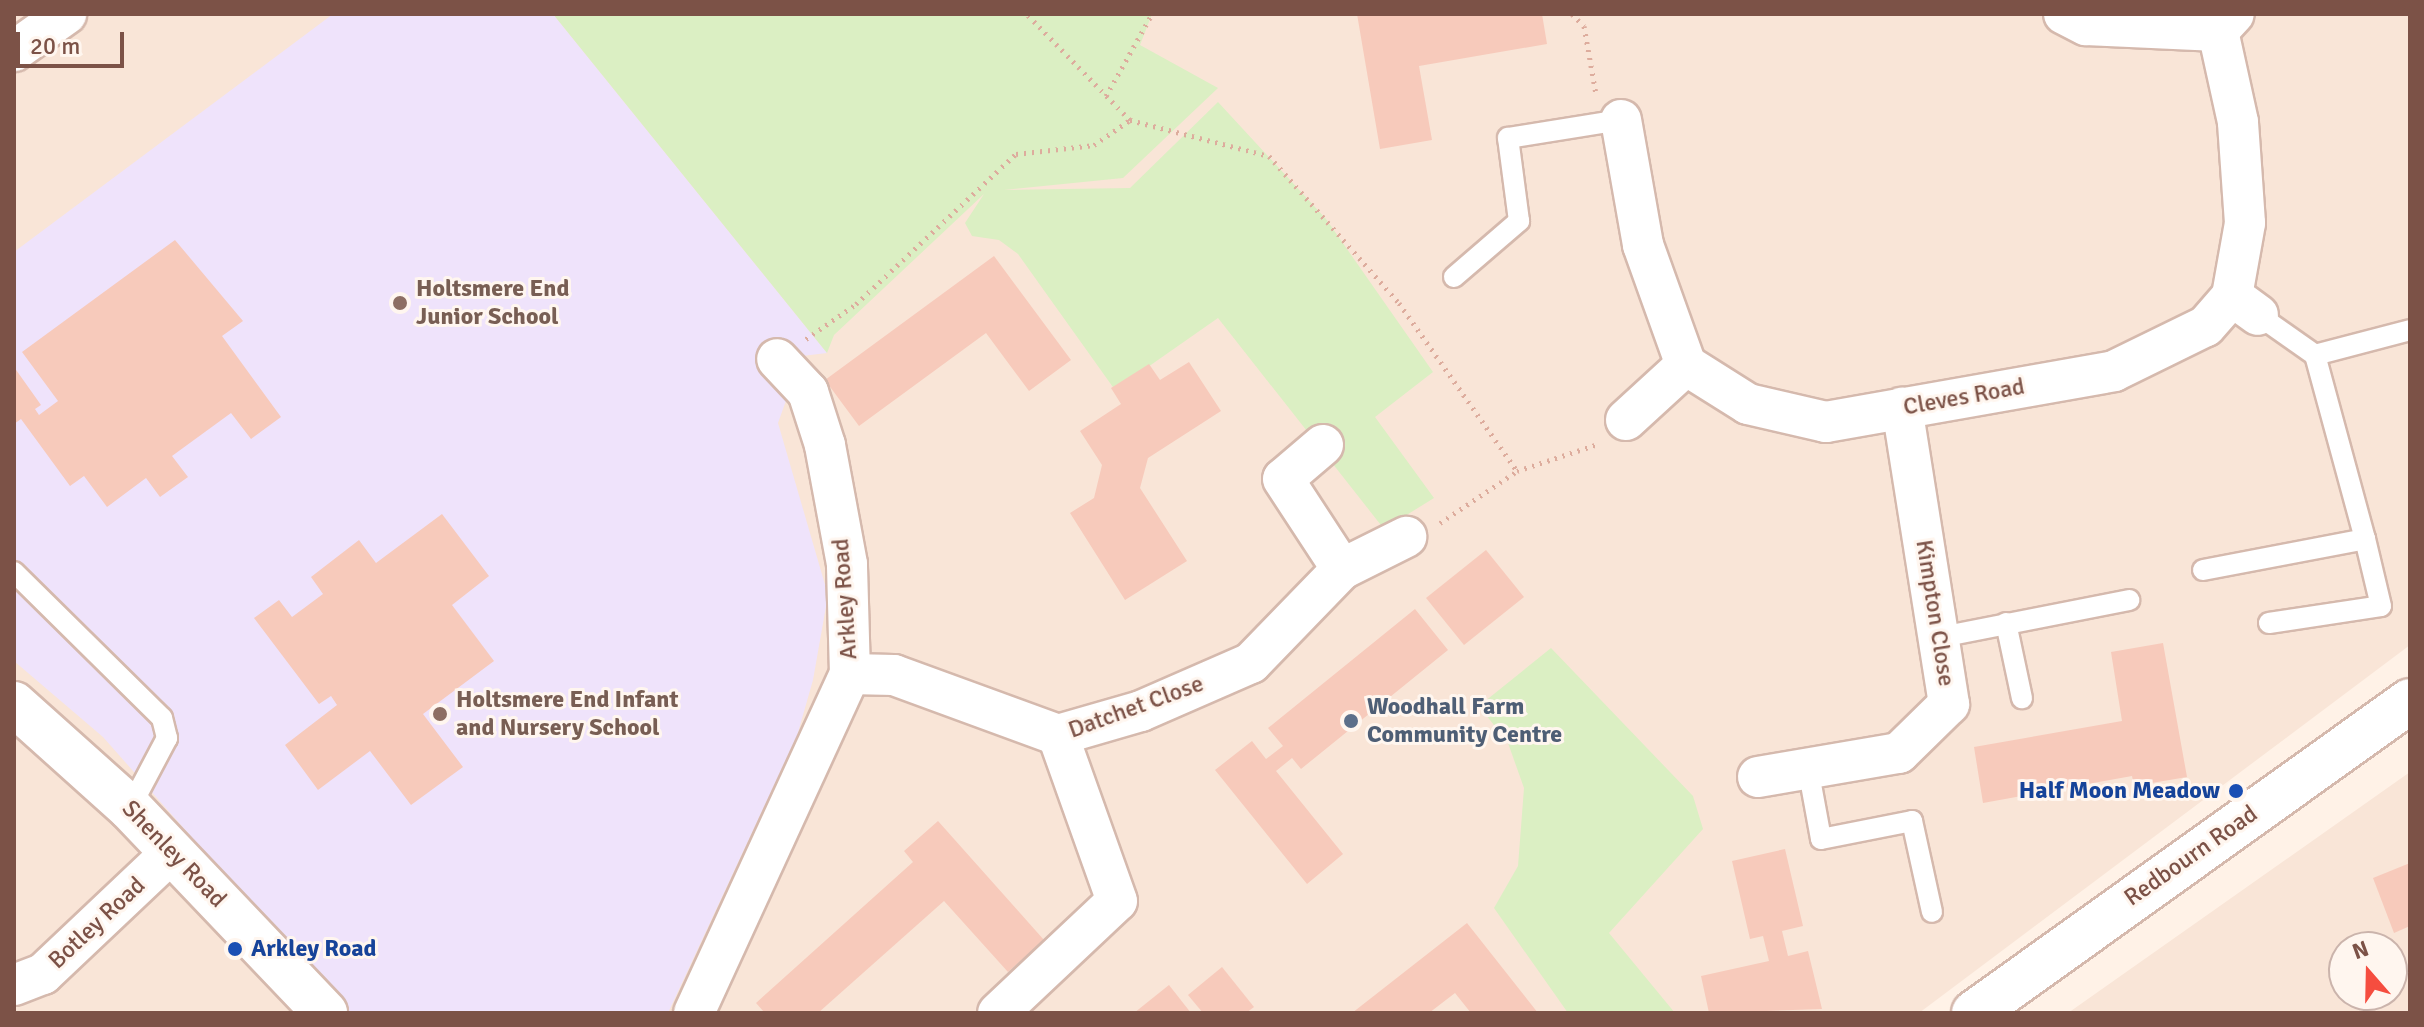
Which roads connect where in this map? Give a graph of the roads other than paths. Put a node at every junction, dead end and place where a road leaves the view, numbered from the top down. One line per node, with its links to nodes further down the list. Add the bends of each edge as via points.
1 (66, 14): 4 (street)
2 (2064, 14): 3 (street, via 2086,25)
3 (2226, 23): 7 (street, via 2245,223)
4 (14, 51)
5 (1611, 121): 6 (lane, via 1508,138 1519,221); 11 (street, via 1643,245)
6 (1454, 277)
7 (2245, 305): 9 (lane); 12 (street, Cleves Road, via 2114,371)
8 (2410, 330): 9 (lane)
9 (2315, 355): 16 (lane)
10 (777, 359): 24 (street, Arkley Road, via 808,392 825,445 847,564)
11 (1686, 365): 12 (street, Cleves Road, via 1748,404 1826,422); 13 (street)
12 (1902, 408): 23 (street, Kimpton Close)
13 (1626, 420)
14 (1323, 445): 17 (street, via 1283,479)
15 (1406, 537): 17 (street, Datchet Close)
16 (2365, 539): 18 (lane); 22 (lane, via 2381,606)
17 (1342, 569): 28 (street, Datchet Close, via 1251,663 1141,711)
18 (2203, 570)
19 (14, 572): 31 (lane, via 162,718 167,738)
20 (2129, 600): 21 (lane)
21 (2006, 623): 23 (lane); 25 (lane)
22 (2269, 623)
23 (1941, 637): 29 (street, Kimpton Close, via 1949,704 1899,753)
24 (850, 674): 28 (street, Datchet Close, via 894,675); 36 (street, Arkley Road)
25 (2022, 698)
26 (2410, 701): 38 (main road, Redbourn Road)
27 (14, 704): 31 (main road, Shenley Road)
28 (1058, 735): 37 (street, via 1117,901)
29 (1808, 768): 30 (street, Kimpton Close); 33 (lane, via 1821,839 1912,821)
30 (1758, 777)
31 (130, 808): 32 (main road, Shenley Road)
32 (173, 851): 34 (street, Botley Road, via 43,974); 35 (main road, Shenley Road)
33 (1932, 912)
34 (14, 985)
35 (325, 1013)
36 (694, 1013)
37 (998, 1013)
38 (1974, 1013)

